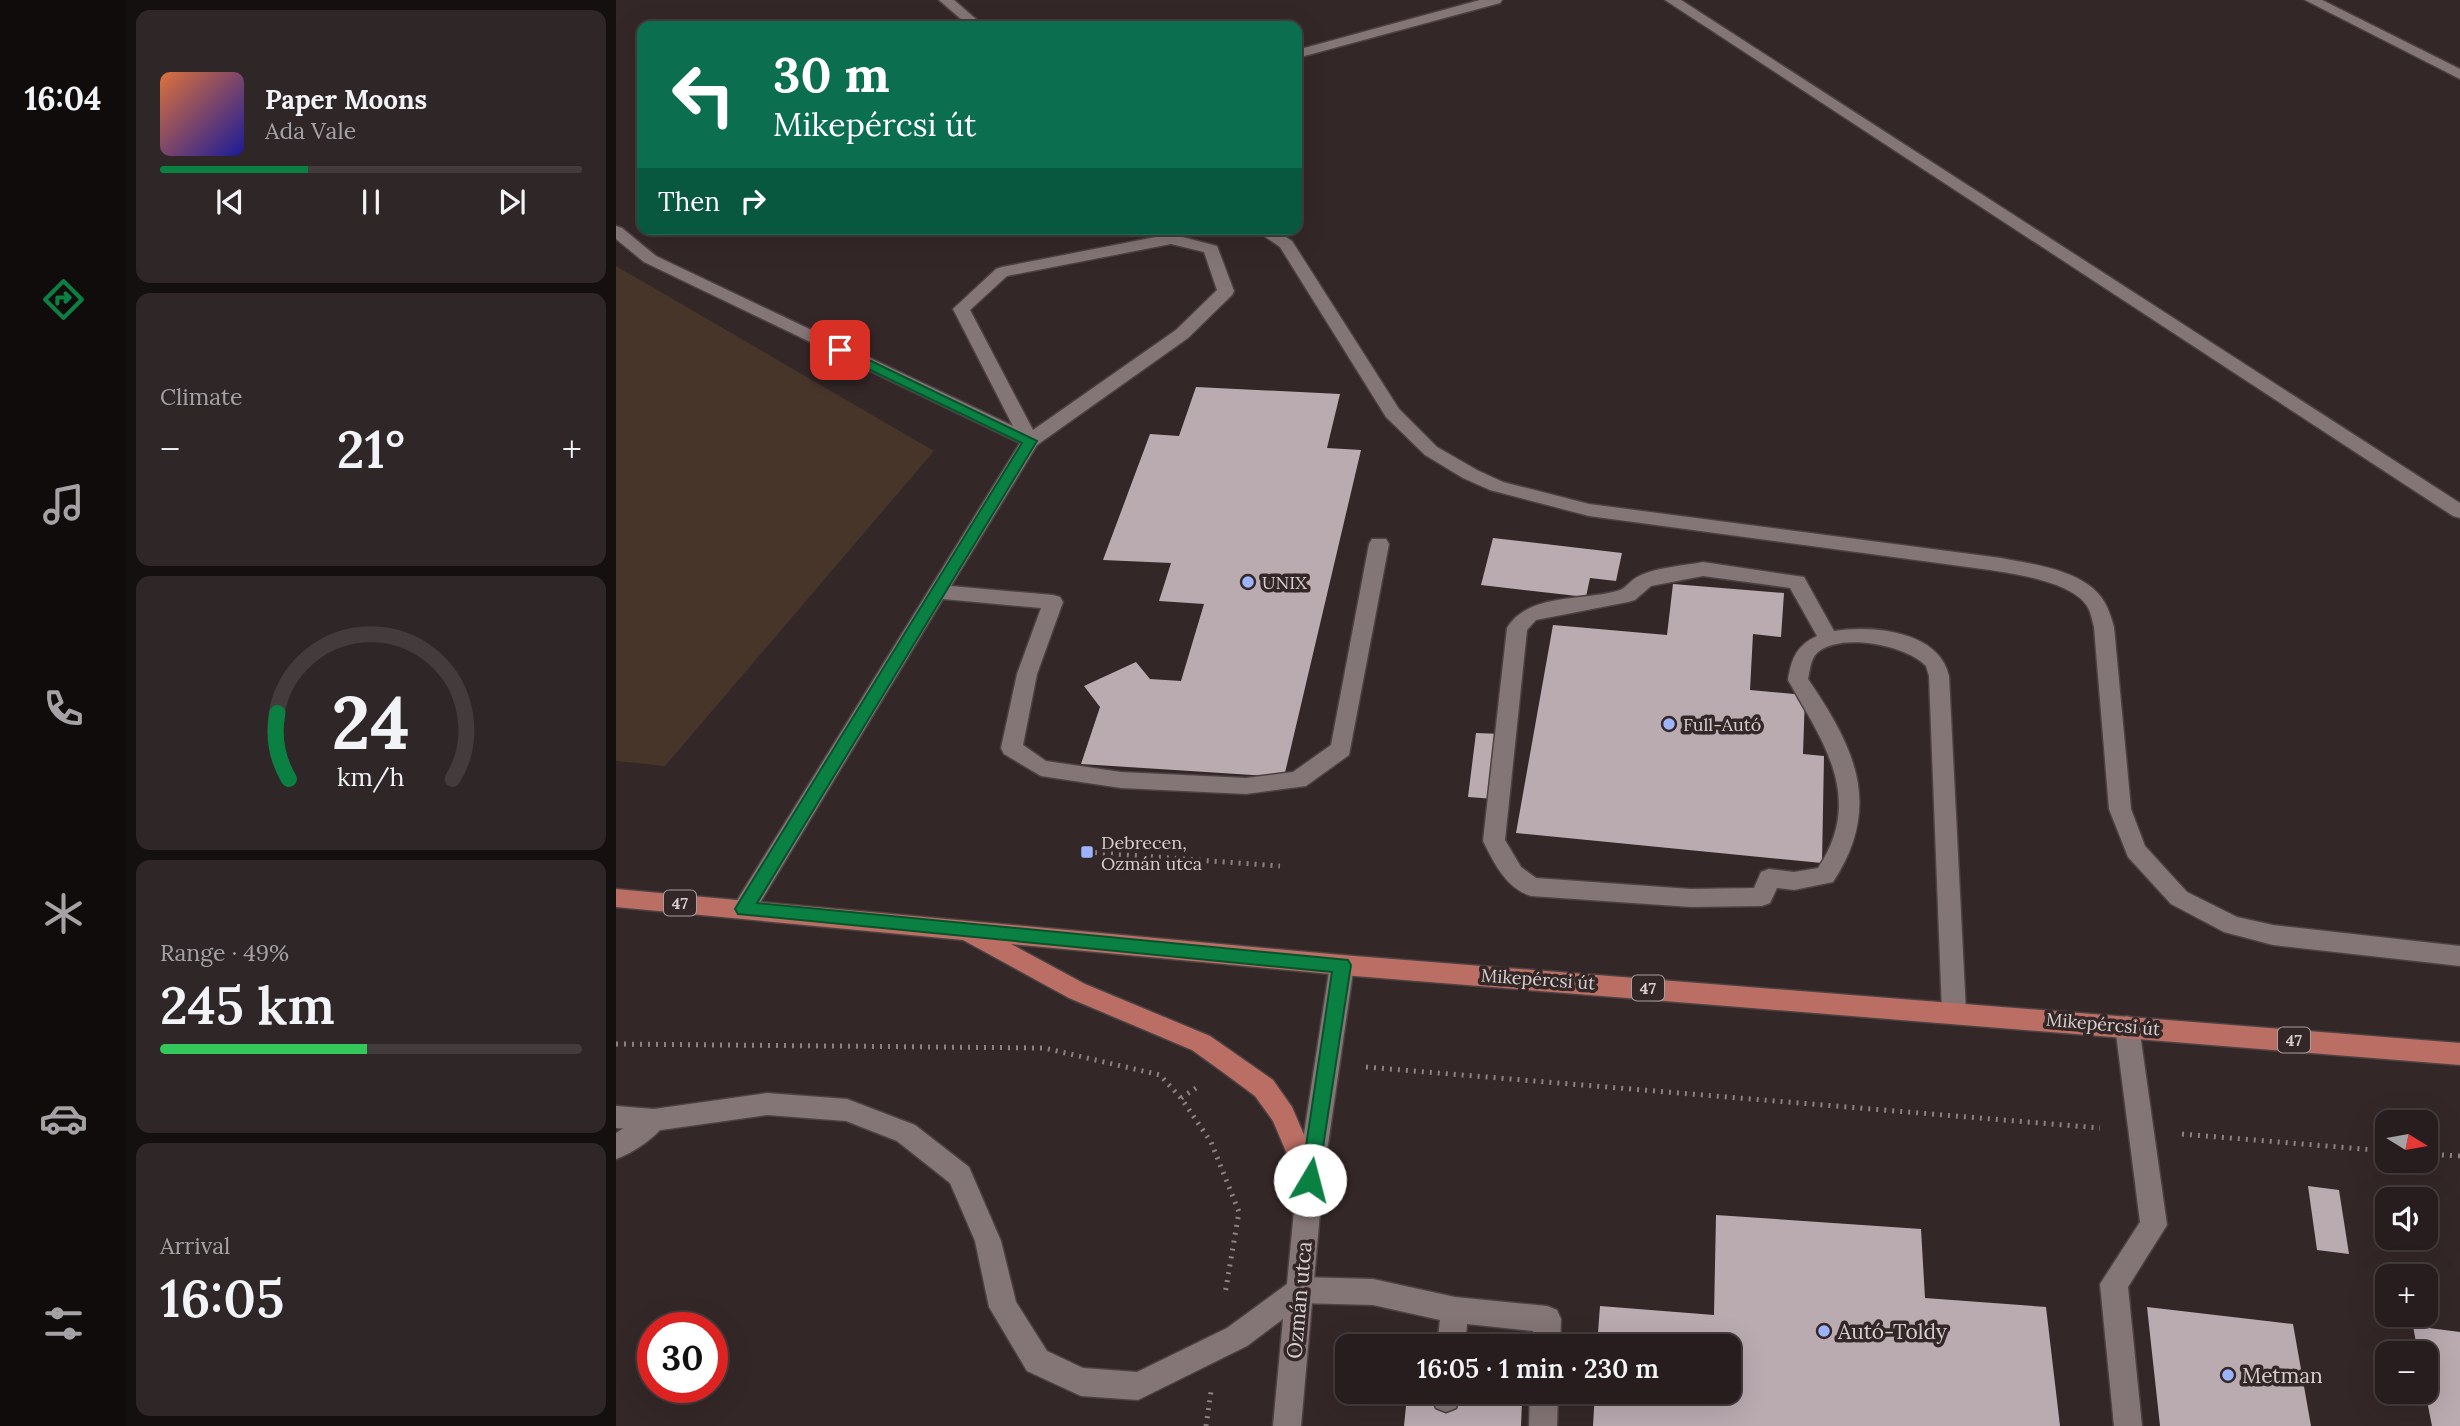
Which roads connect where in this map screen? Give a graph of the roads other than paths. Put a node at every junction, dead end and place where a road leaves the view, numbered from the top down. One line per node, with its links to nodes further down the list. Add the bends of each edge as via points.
1 (946, 0): 5 (street)
2 (1495, 0): 6 (street)
3 (1672, 0): 11 (street)
4 (2312, 0): 7 (street)
5 (971, 21)
6 (1302, 53)
7 (2460, 75)
8 (616, 231): 10 (street, via 650,259)
9 (1272, 235): 18 (street, via 1286,244 1392,413 1431,450 1479,478 1537,499 1589,510 2031,569 2069,584 2093,599 2104,627 2120,809 2136,850 2179,898 2232,925 2273,935)
10 (1030, 441): 10 (street, via 1182,334 1226,291 1211,249 1171,239 1002,272 961,309); 13 (street)
11 (2460, 512)
12 (1379, 544): 13 (street, via 1341,749 1298,780 1246,786 1121,780 1041,768 1012,748 1018,698 1053,603)
13 (938, 592): 16 (street)
14 (1829, 639): 14 (street, via 1812,646 1801,659 1798,680 1847,776 1844,840 1838,859 1825,876 1794,881 1769,878 1762,897 1725,899 1531,887 1513,873 1494,841 1517,628 1529,615 1628,596 1645,581 1703,569 1797,582); 20 (street, via 1896,640 1934,660 1939,676)
15 (616, 898): 16 (main road, Mikepércsi út / 47)
16 (744, 909): 17 (main road, Mikepércsi út / 47)
17 (964, 929): 19 (main road, Mikepércsi út / 47); 26 (main road, via 1077,991 1201,1043 1233,1065 1264,1088 1283,1115)
18 (2460, 956)
19 (1342, 965): 20 (main road, Mikepércsi út / 47); 26 (street, Ozmán utca)
20 (1954, 1012): 21 (main road, Mikepércsi út / 47)
21 (2127, 1026): 22 (main road, Mikepércsi út / 47); 34 (street, via 2154,1225 2114,1284)
22 (2460, 1054)
23 (616, 1117): 24 (street)
24 (654, 1120): 25 (street); 27 (street, via 767,1104 848,1110 906,1133 960,1175 988,1241 1003,1307 1037,1361 1081,1382 1138,1386 1237,1338)
25 (616, 1149)
26 (1310, 1180): 27 (street, Ozmán utca)
27 (1300, 1290): 28 (street, via 1373,1292); 32 (street, Ozmán utca)
28 (1455, 1311): 29 (street); 30 (street, via 1547,1319)
29 (1452, 1334)
30 (1546, 1334)
31 (1544, 1404): 33 (street)
32 (1287, 1426)
33 (1543, 1426)
34 (2128, 1426)

